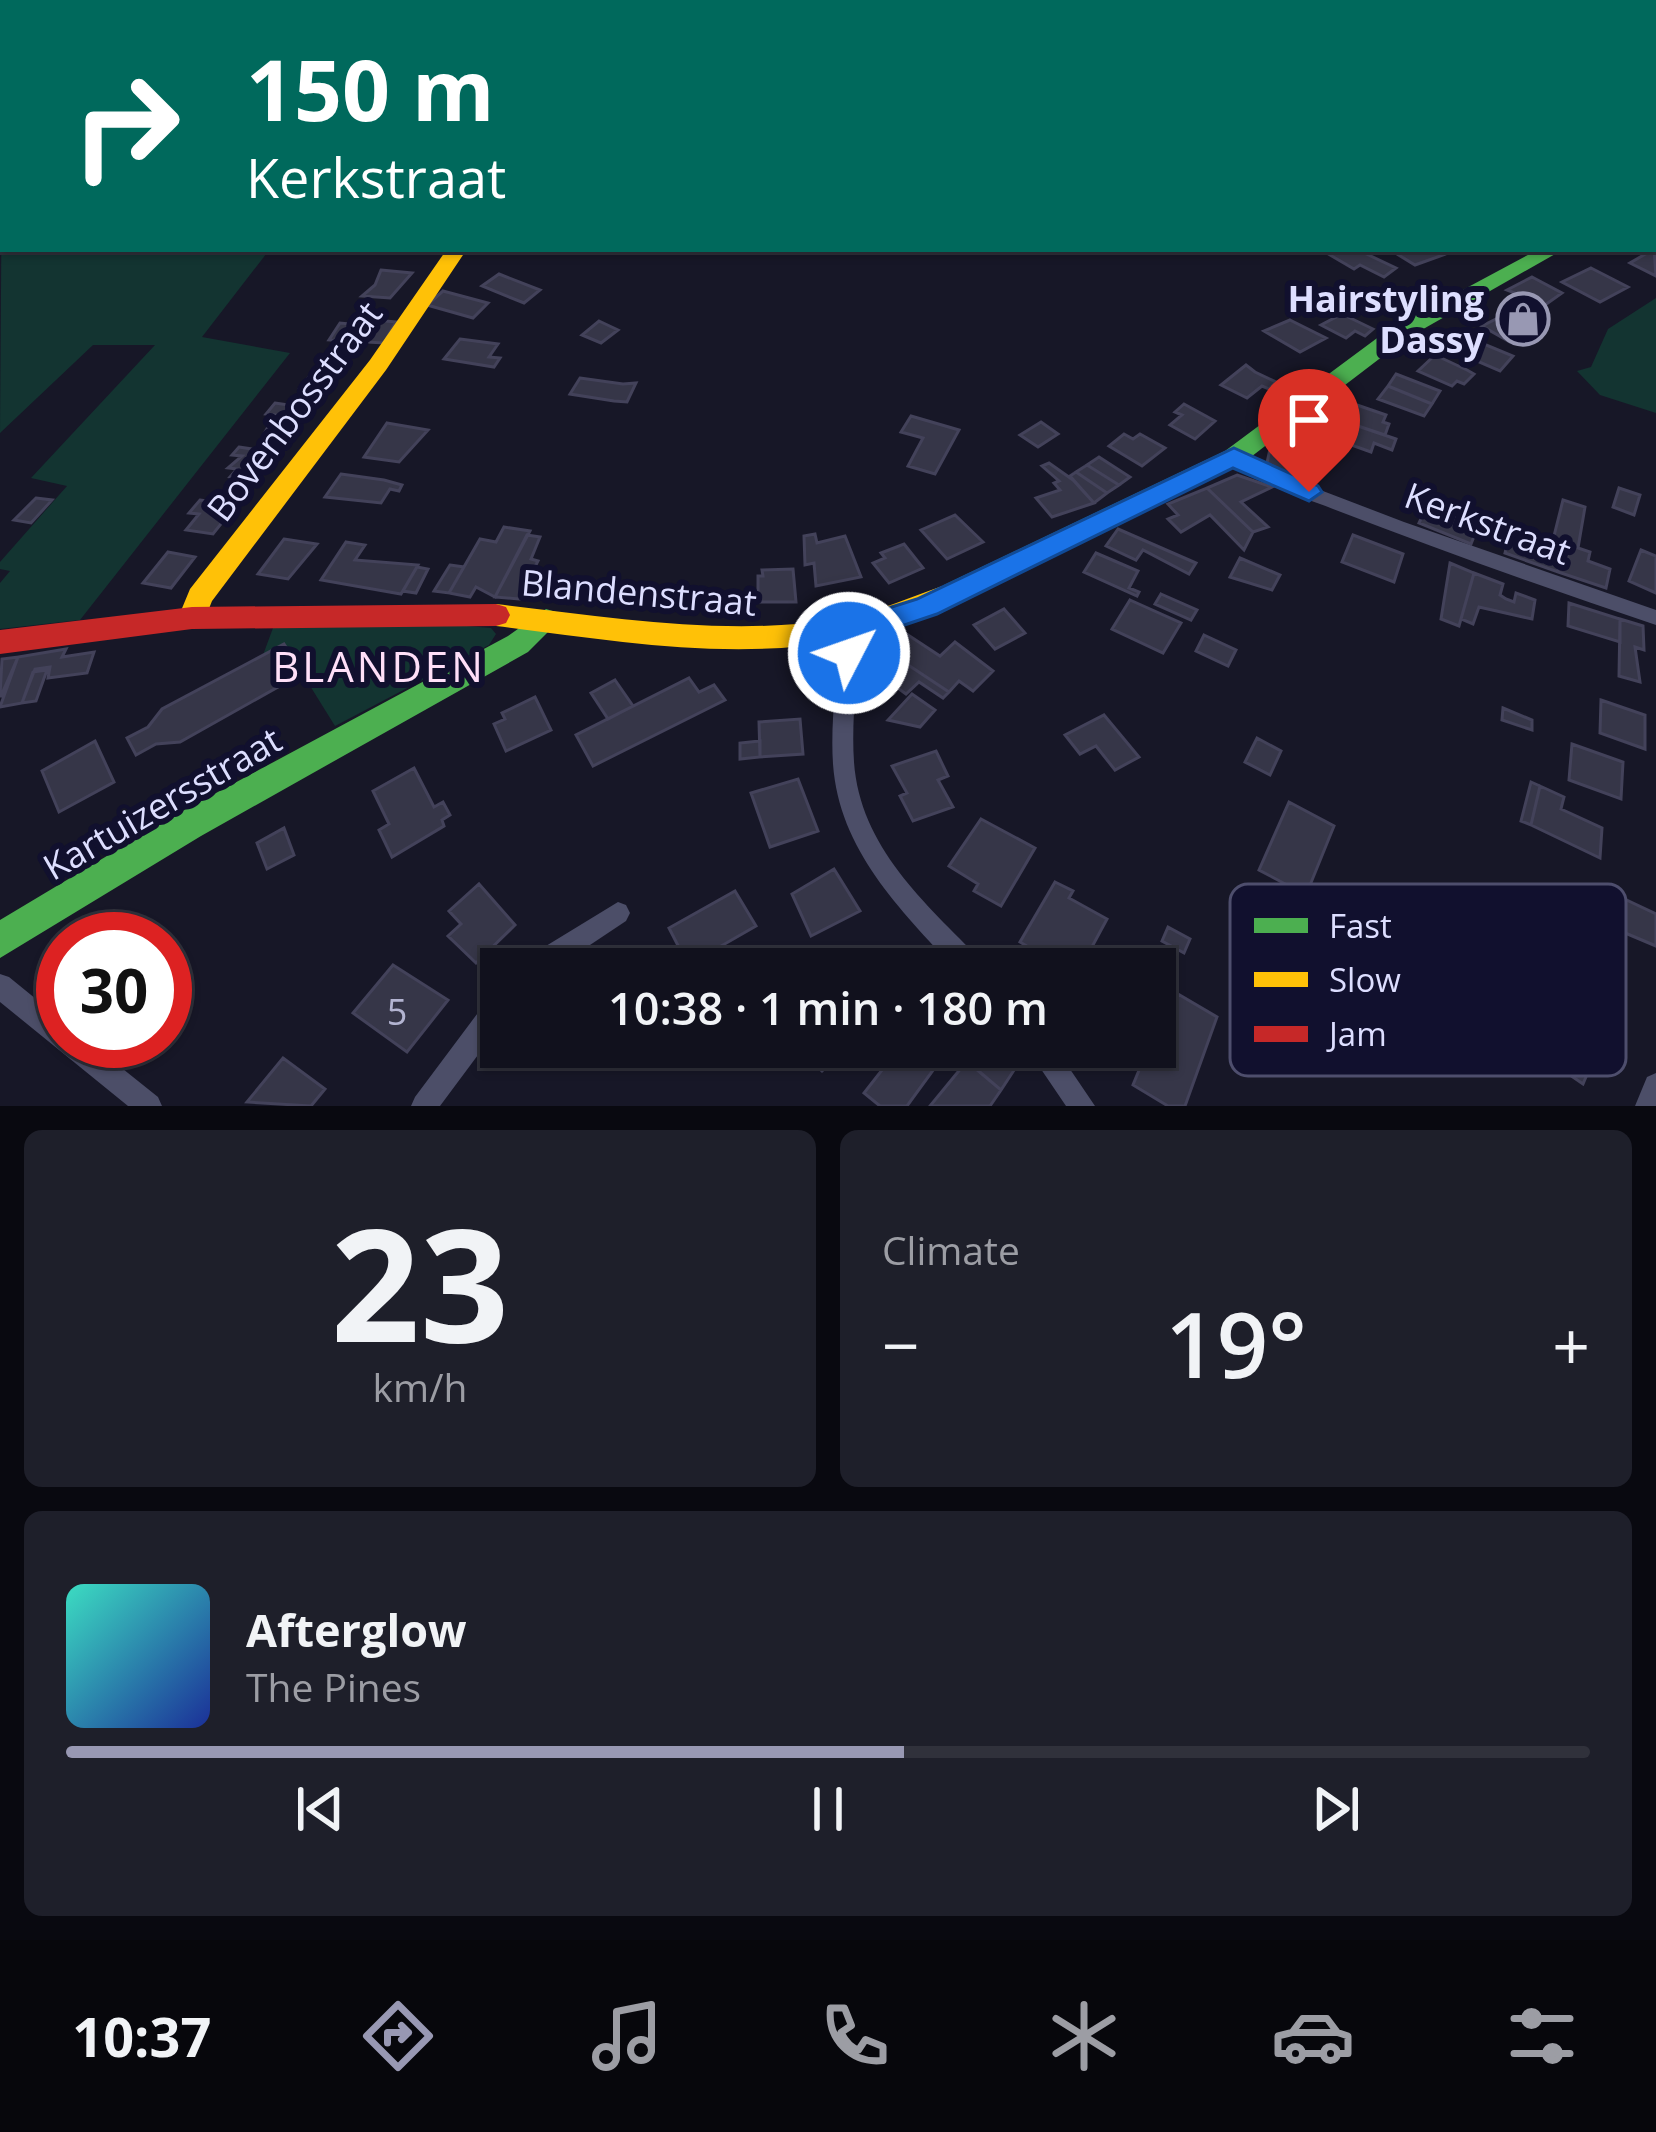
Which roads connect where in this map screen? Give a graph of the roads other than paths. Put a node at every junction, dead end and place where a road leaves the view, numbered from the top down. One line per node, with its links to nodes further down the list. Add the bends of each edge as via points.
1 (455, 252): 4 (street, Bovenbosstraat)
2 (1548, 252): 3 (street, Blandenstraat, via 1381,345)
3 (1234, 457): 5 (street, Kerkstraat, via 1398,527); 7 (street, Blandenstraat, via 927,607)
4 (192, 618): 6 (street, Blandenstraat, via 476,613); 8 (street, Blandenstraat)
5 (1656, 618)
6 (546, 620): 7 (street, Blandenstraat, via 728,640); 10 (street, Kartuizersstraat, via 518,644)
7 (848, 632): 12 (street, via 843,765 862,842)
8 (0, 642)
9 (618, 913): 11 (street)
10 (0, 940)
11 (564, 948)
12 (952, 948)
13 (0, 986): 14 (street)
14 (36, 1015)
15 (480, 1031): 20 (street)
16 (102, 1068): 19 (street)
17 (1054, 1068): 21 (street)
18 (1656, 1086): 22 (street)
19 (149, 1106)
20 (424, 1106)
21 (1082, 1106)
22 (1648, 1106)

